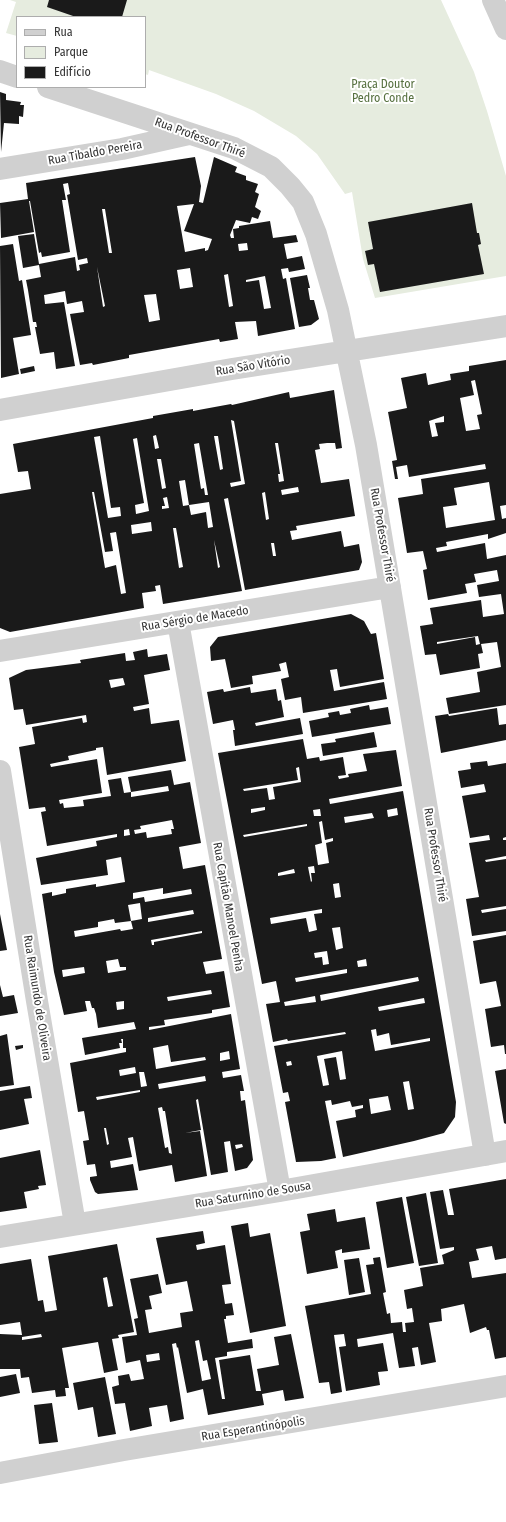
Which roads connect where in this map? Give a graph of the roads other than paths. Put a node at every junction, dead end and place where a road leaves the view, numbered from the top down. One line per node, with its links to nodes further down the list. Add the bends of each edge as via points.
1 (493, 0): 2 (street)
2 (506, 29)
3 (0, 71): 4 (street)
4 (16, 77)
5 (51, 88): 6 (street, Rua Professor Thiré)
6 (190, 134): 7 (street, Rua Tibaldo Pereira, via 122,149); 9 (street, Rua Professor Thiré, via 234,148 270,167 302,202 323,255)
7 (0, 169)
8 (506, 326): 9 (street, Rua São Vitório)
9 (348, 351): 10 (street, Rua São Vitório); 11 (street, Rua Professor Thiré)
10 (0, 410)
11 (390, 587): 12 (street, Rua Sérgio de Macedo); 16 (street, Rua Professor Thiré)
12 (178, 622): 13 (street, Rua Sérgio de Macedo); 17 (street, Rua Capitão Manoel Penha)
13 (0, 651)
14 (0, 771): 18 (street, Rua Raimundo de Oliveira)
15 (506, 1151): 16 (street, Rua Saturnino de Sousa)
16 (485, 1154): 17 (street, Rua Saturnino de Sousa)
17 (280, 1191): 18 (street, Rua Saturnino de Sousa)
18 (75, 1224): 19 (street, Rua Saturnino de Sousa)
19 (0, 1237)
20 (506, 1386): 21 (street, Rua Esperantinópolis)
21 (0, 1473)

